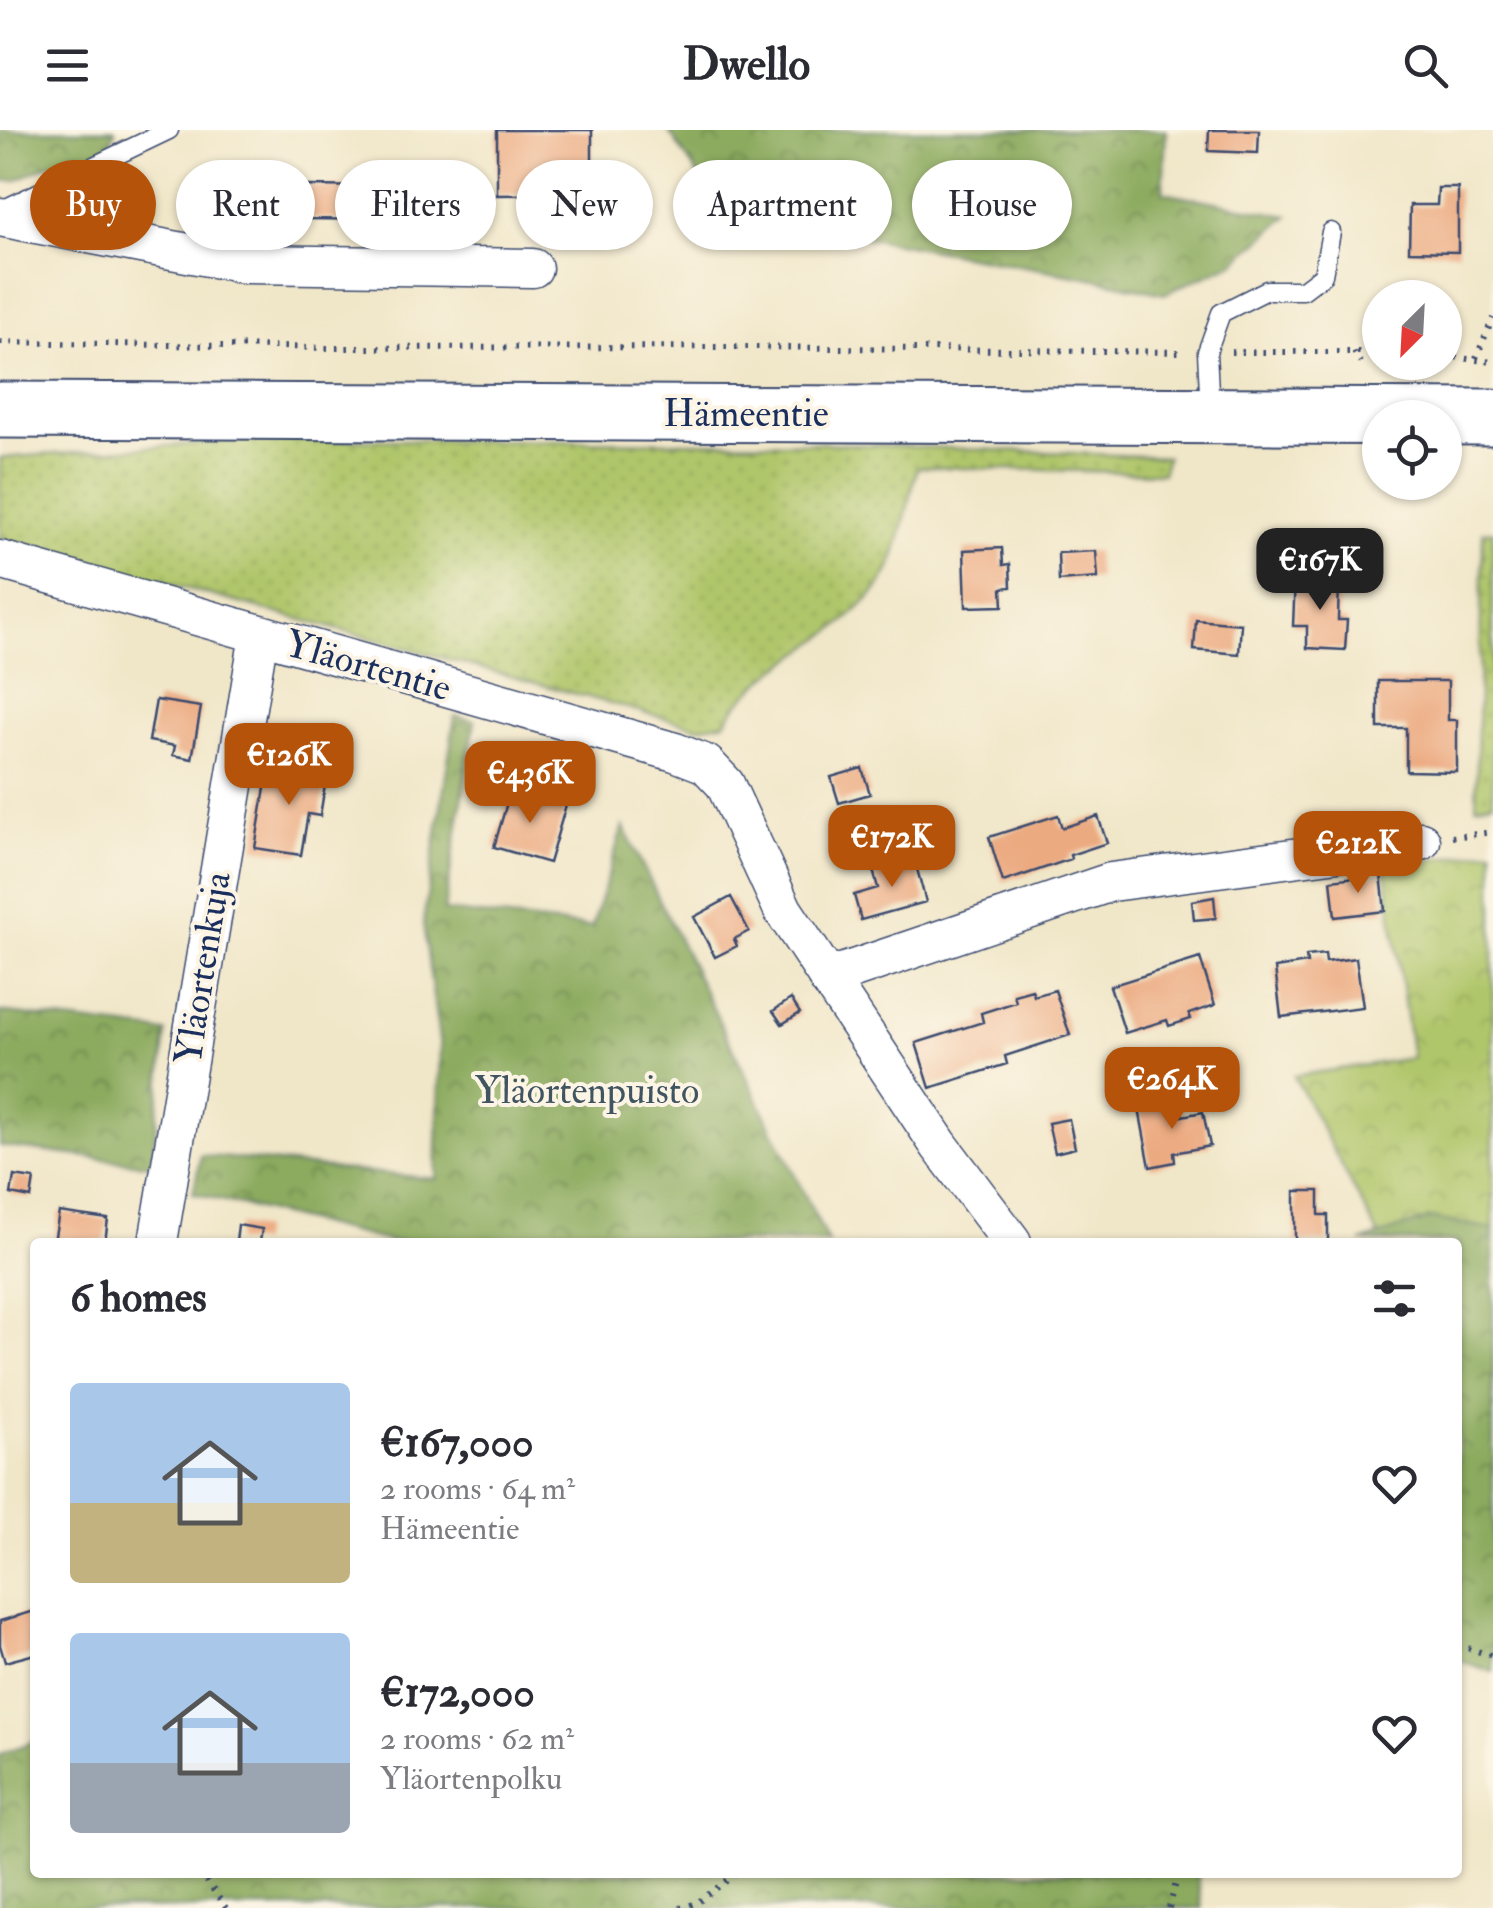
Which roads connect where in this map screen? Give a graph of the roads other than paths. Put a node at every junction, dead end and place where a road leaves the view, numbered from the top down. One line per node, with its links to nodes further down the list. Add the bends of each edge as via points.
1 (169, 130): 2 (lane)
2 (0, 214): 4 (street, via 245,264)
3 (1331, 232): 6 (lane, via 1323,275 1303,290 1267,290 1221,313 1208,352)
4 (533, 268)
5 (0, 410): 6 (highway, Hämeentie)
6 (1210, 416): 7 (highway, Hämeentie)
7 (1493, 418)
8 (0, 560): 9 (street, Yläortentie)
9 (259, 635): 11 (street, Yläortentie, via 706,764 725,784 783,910); 12 (street, Yläortenkuja)
10 (1421, 841): 11 (street, via 1111,882)
11 (828, 978): 13 (street, Yläortentie)
12 (159, 1238)
13 (1009, 1238)

